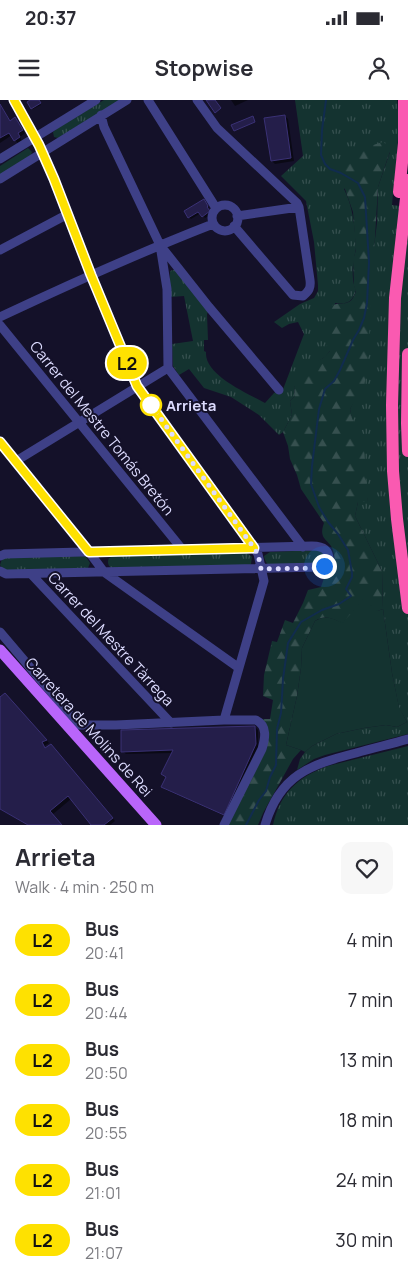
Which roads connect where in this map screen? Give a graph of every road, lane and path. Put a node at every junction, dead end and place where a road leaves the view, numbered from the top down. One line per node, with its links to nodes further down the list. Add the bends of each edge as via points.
1 (14, 100): 8 (street)
2 (96, 100): 8 (street)
3 (126, 100): 7 (street)
4 (148, 100): 13 (street)
5 (197, 100): 14 (street, via 217,128)
6 (404, 100): 22 (highway, via 404,143 394,263)
7 (101, 115): 9 (street); 19 (street)
8 (35, 138): 9 (street); 10 (street)
9 (43, 152): 11 (street); 15 (street)
10 (0, 159)
11 (0, 179)
12 (408, 180): 22 (highway)
13 (216, 208): 16 (street, via 230,206); 17 (street, via 212,215)
14 (299, 208): 16 (street); 18 (street, via 310,286 303,296 292,295)
15 (68, 214): 20 (street); 21 (street)
16 (237, 216): 18 (street)
17 (213, 224): 18 (street, via 221,230); 19 (street)
18 (234, 226)
19 (160, 245): 21 (street); 26 (street, via 167,289); 28 (street)
20 (0, 250)
21 (91, 275): 23 (street); 27 (street)
22 (395, 298): 42 (highway, via 393,471)
23 (0, 317)
24 (0, 325): 29 (street, Carrer del Mestre Tomás Bretón)
25 (408, 354): 31 (highway)
26 (168, 368): 27 (street); 33 (street)
27 (137, 386): 29 (street); 34 (street)
28 (279, 390)
29 (79, 422): 32 (street); 35 (street, Carrer del Mestre Tomás Bretón)
30 (0, 442): 32 (street)
31 (408, 452)
32 (16, 461): 36 (street)
33 (303, 547): 34 (street); 38 (street, via 323,548 329,556 327,564 320,568)
34 (254, 548): 35 (street); 38 (street)
35 (182, 549): 36 (street)
36 (89, 552): 37 (street); 40 (street)
37 (0, 556)
38 (261, 569): 40 (street); 45 (street, via 264,581)
39 (0, 571): 41 (street)
40 (104, 572): 41 (street); 45 (street)
41 (31, 574): 47 (street, Carrer del Mestre Tàrrega)
42 (408, 608)
43 (0, 632): 47 (street, via 79,725)
44 (0, 650): 49 (main road, Carretera de Molins de Rei)
45 (239, 668): 46 (street)
46 (224, 720): 47 (street); 50 (street, via 256,720 261,723 265,736 262,750)
47 (171, 723)
48 (408, 739): 51 (street, via 328,760 298,774 278,796)
49 (156, 825)
50 (224, 825)
51 (265, 825)

